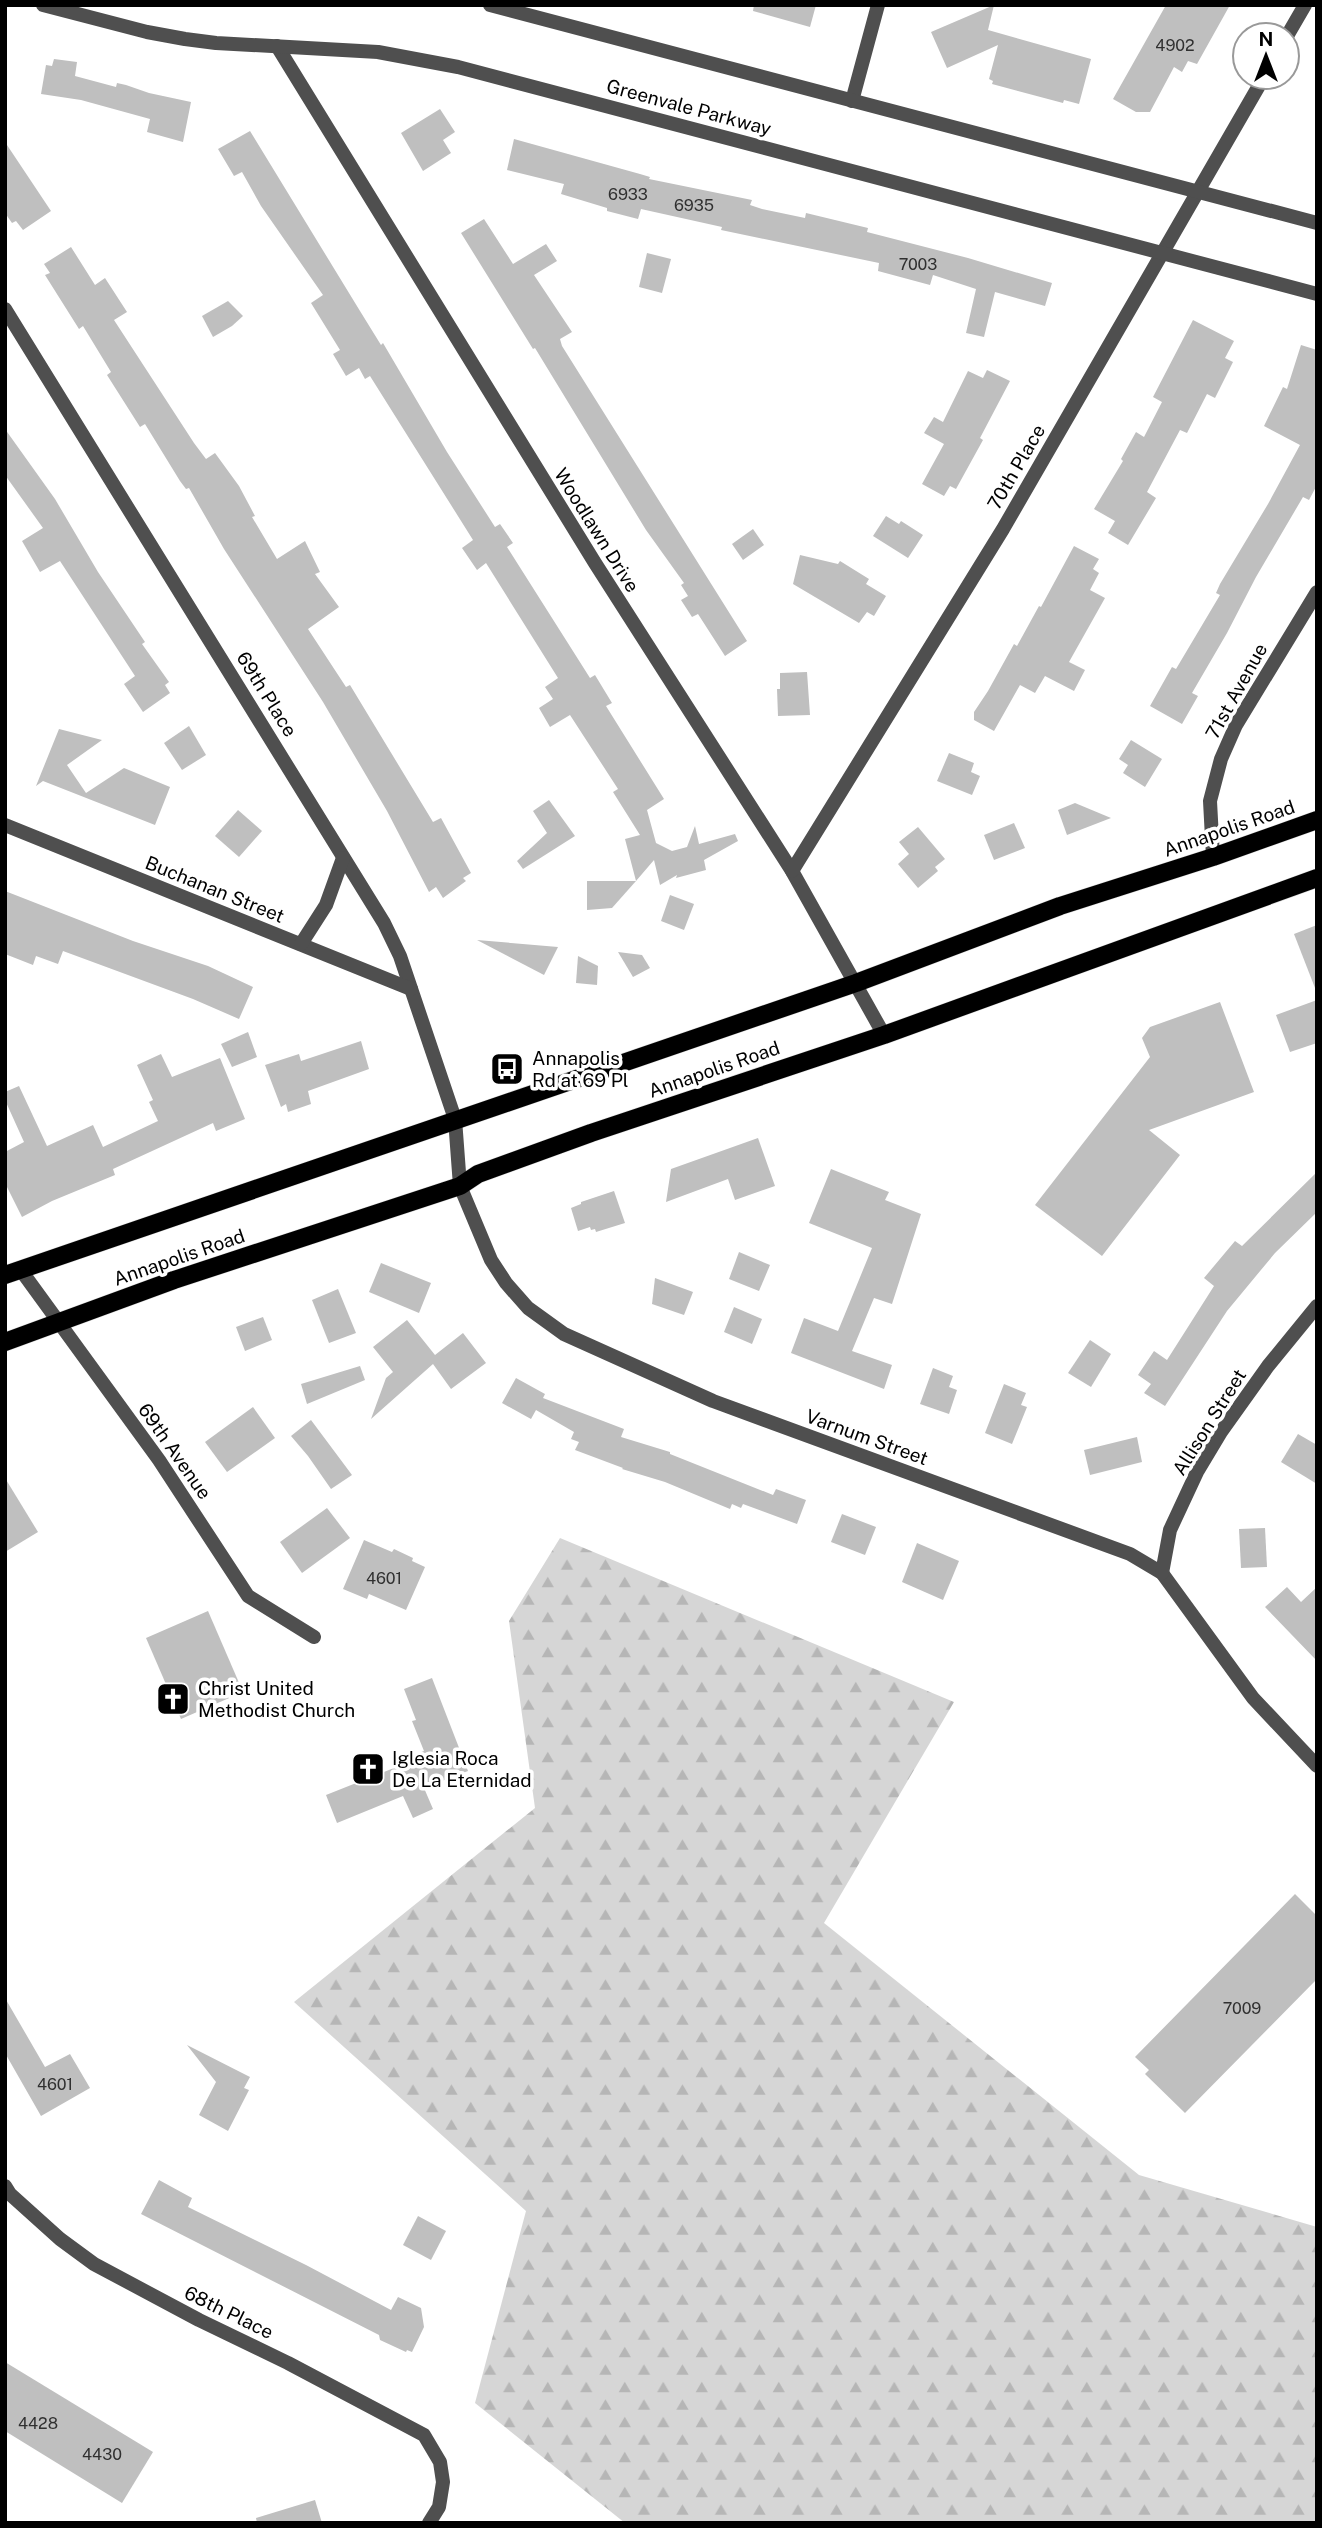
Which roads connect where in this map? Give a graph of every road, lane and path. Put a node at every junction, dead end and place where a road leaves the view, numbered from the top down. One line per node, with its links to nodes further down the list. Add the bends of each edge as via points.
1 (43, 5): 6 (street, Greenvale Parkway, via 186,39)
2 (491, 5): 8 (street)
3 (878, 5): 8 (street)
4 (1305, 5): 5 (street)
5 (1296, 21)
6 (277, 46): 11 (street, Greenvale Parkway, via 378,52 458,67); 19 (street, Woodlawn Drive, via 595,563)
7 (1256, 91): 9 (street, 70th Place)
8 (852, 100): 9 (street)
9 (1198, 191): 10 (street); 11 (street, 70th Place)
10 (1317, 223)
11 (1162, 254): 12 (street, Greenvale Parkway); 19 (street, 70th Place, via 1003,529)
12 (1317, 294)
13 (5, 309): 18 (street, 69th Place)
14 (1317, 592): 17 (street, 71st Avenue, via 1236,724 1222,759 1210,801)
15 (1317, 820): 17 (main road, Annapolis Road)
16 (5, 825): 21 (street, Buchanan Street)
17 (1213, 857): 22 (main road, Annapolis Road, via 1060,906)
18 (343, 858): 21 (street, via 327,905); 23 (street, 69th Place, via 384,922)
19 (792, 871): 22 (street, Woodlawn Drive)
20 (1317, 878): 24 (main road, Annapolis Road)
21 (301, 944): 23 (street, Buchanan Street)
22 (856, 983): 24 (street, Woodlawn Drive); 25 (main road, Annapolis Road)
23 (411, 989): 25 (street, 69th Place)
24 (884, 1035): 26 (main road, Annapolis Road, via 580,1137 478,1174)
25 (455, 1119): 26 (street, Varnum Street); 27 (main road, Annapolis Road)
26 (460, 1186): 29 (main road, Annapolis Road); 31 (street, Varnum Street, via 491,1260 506,1283 528,1308 564,1334 713,1401 1119,1550)
27 (13, 1272): 29 (street, 69th Avenue)
28 (1317, 1306): 31 (street, Allison Street, via 1268,1366 1197,1472 1170,1530)
29 (57, 1321): 30 (main road, Annapolis Road); 32 (street, 69th Avenue, via 159,1460 248,1596)
30 (5, 1342)
31 (1162, 1573): 33 (street, Varnum Street, via 1254,1698)
32 (314, 1637)
33 (1317, 1766)
34 (5, 2186): 35 (street, 68th Place, via 60,2239 94,2264 424,2435 440,2462 442,2492)
35 (429, 2523)

